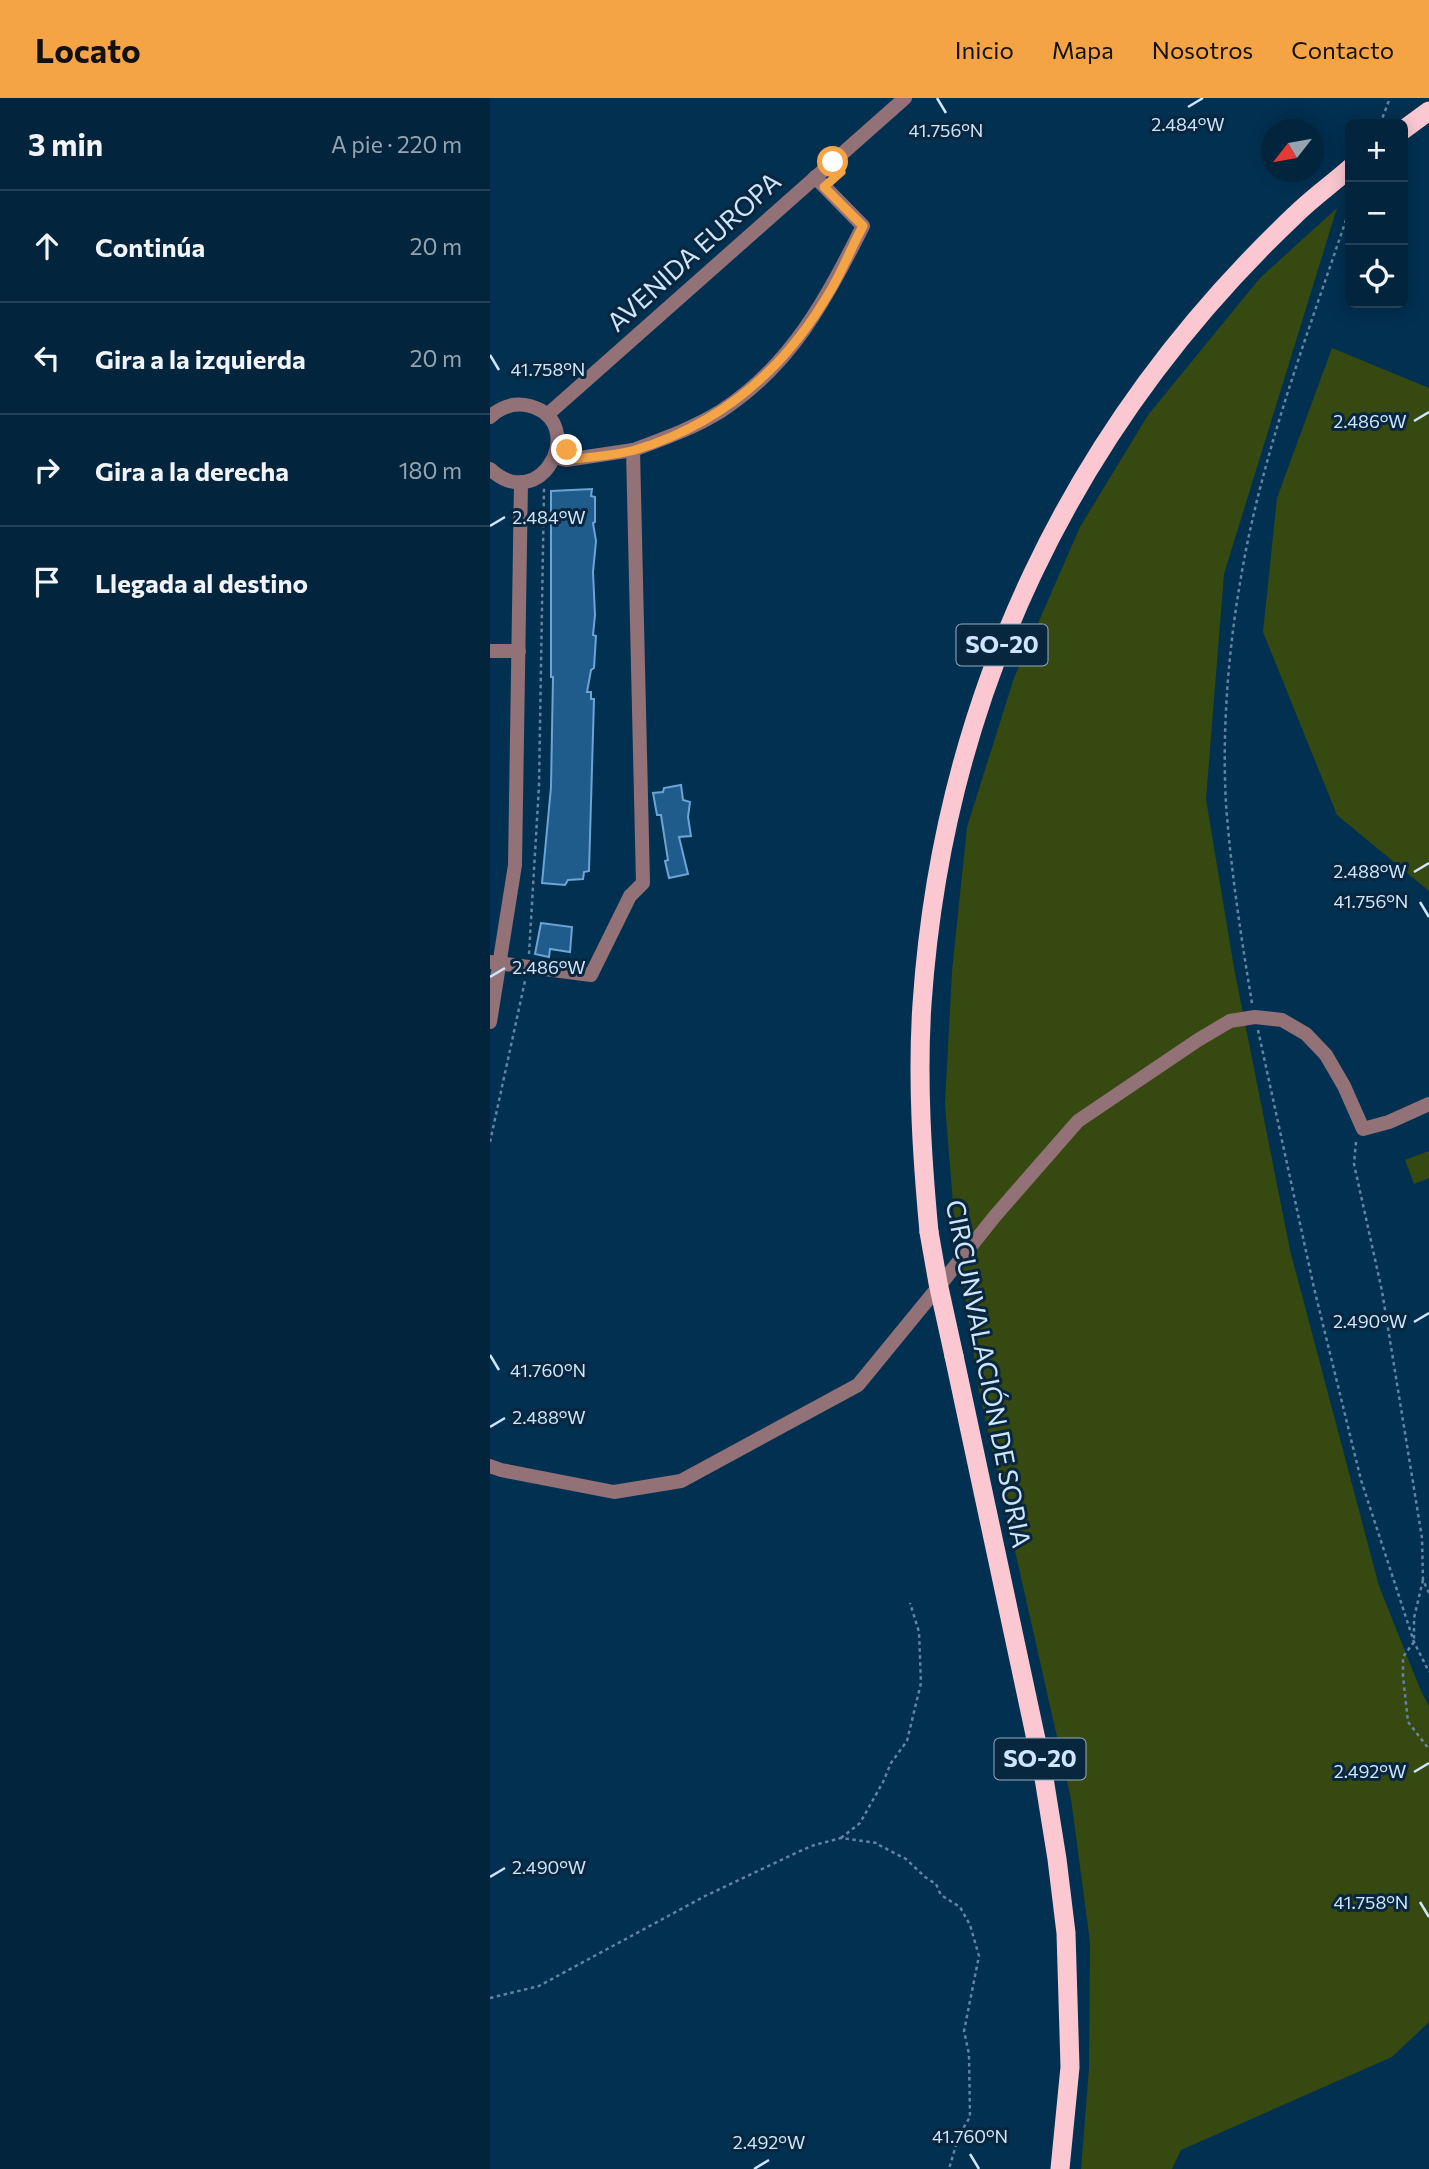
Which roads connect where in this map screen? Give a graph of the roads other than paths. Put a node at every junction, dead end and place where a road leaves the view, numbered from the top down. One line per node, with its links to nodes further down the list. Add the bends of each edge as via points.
1 (905, 98): 5 (street, AVENIDA EUROPA)
2 (1429, 111): 3 (highway)
3 (1408, 126)
4 (1345, 172): 18 (highway, CIRCUNVALACIÓN DE SORIA / SO-20, bridge, via 1235,276 1171,350 1072,494 1031,575 983,694 939,859 922,1004 920,1066 929,1232 1043,1772 1057,1859 1066,1933 1070,2067)
5 (815, 177): 6 (street, AVENIDA EUROPA); 8 (street, via 863,226 806,328 757,385 720,411)
6 (547, 415): 7 (street, via 523,404 509,405); 9 (street, via 557,435)
7 (490, 417)
8 (633, 450): 9 (street, via 566,460); 14 (street, via 643,883 630,896 592,975)
9 (555, 457): 11 (street, via 542,475)
10 (490, 469): 11 (street, via 497,476)
11 (521, 482): 13 (street)
12 (490, 651): 13 (street)
13 (519, 651): 14 (street, via 515,865)
14 (495, 963): 15 (street)
15 (490, 1022)
16 (1429, 1104): 17 (street, via 1363,1129 1326,1055 1306,1034 1282,1020 1255,1017 1230,1021 1078,1121 858,1385 681,1481 614,1492)
17 (490, 1465)
18 (1060, 2169)

